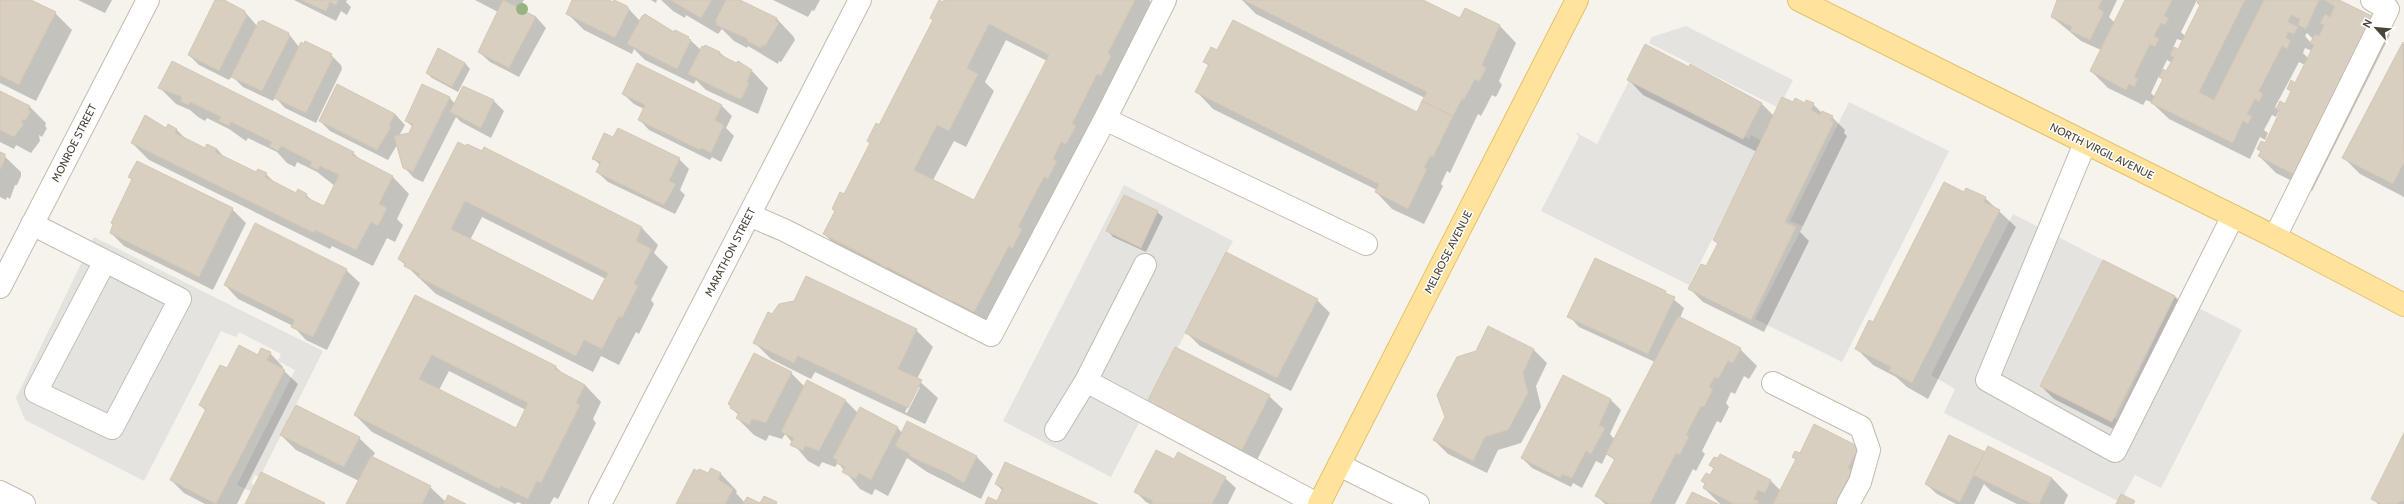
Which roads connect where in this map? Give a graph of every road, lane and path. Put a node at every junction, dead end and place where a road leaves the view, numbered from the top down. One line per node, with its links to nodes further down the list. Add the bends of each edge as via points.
1 (148, 0): 11 (street, MONROE STREET)
2 (860, 0): 9 (street, MARATHON STREET)
3 (1166, 0): 7 (street)
4 (1577, 0): 21 (main road, MELROSE AVENUE)
5 (1799, 0): 8 (main road, NORTH VIRGIL AVENUE)
6 (2372, 0): 12 (street, via 2388,9)
7 (1105, 119): 9 (street, via 991,335 784,230); 13 (street)
8 (2085, 143): 10 (main road, NORTH VIRGIL AVENUE); 10 (street, via 1987,380 2115,451)
9 (749, 215): 24 (street, MARATHON STREET)
10 (2233, 216): 12 (main road, NORTH VIRGIL AVENUE)
11 (32, 224): 14 (street); 16 (street, MONROE STREET)
12 (2275, 237): 17 (main road, NORTH VIRGIL AVENUE)
13 (1366, 244)
14 (106, 261): 14 (street, via 36,392 112,428 180,299)
15 (1145, 265): 18 (street)
16 (0, 287)
17 (2404, 305)
18 (1086, 381): 20 (street); 25 (street)
19 (1773, 383): 27 (street, via 1861,426 1869,450 1860,482)
20 (1056, 430)
21 (1339, 465): 25 (main road, MELROSE AVENUE); 26 (street)
22 (0, 492): 23 (street)
23 (24, 504)
24 (600, 504)
25 (1318, 504)
26 (1418, 504)
27 (1848, 504)

